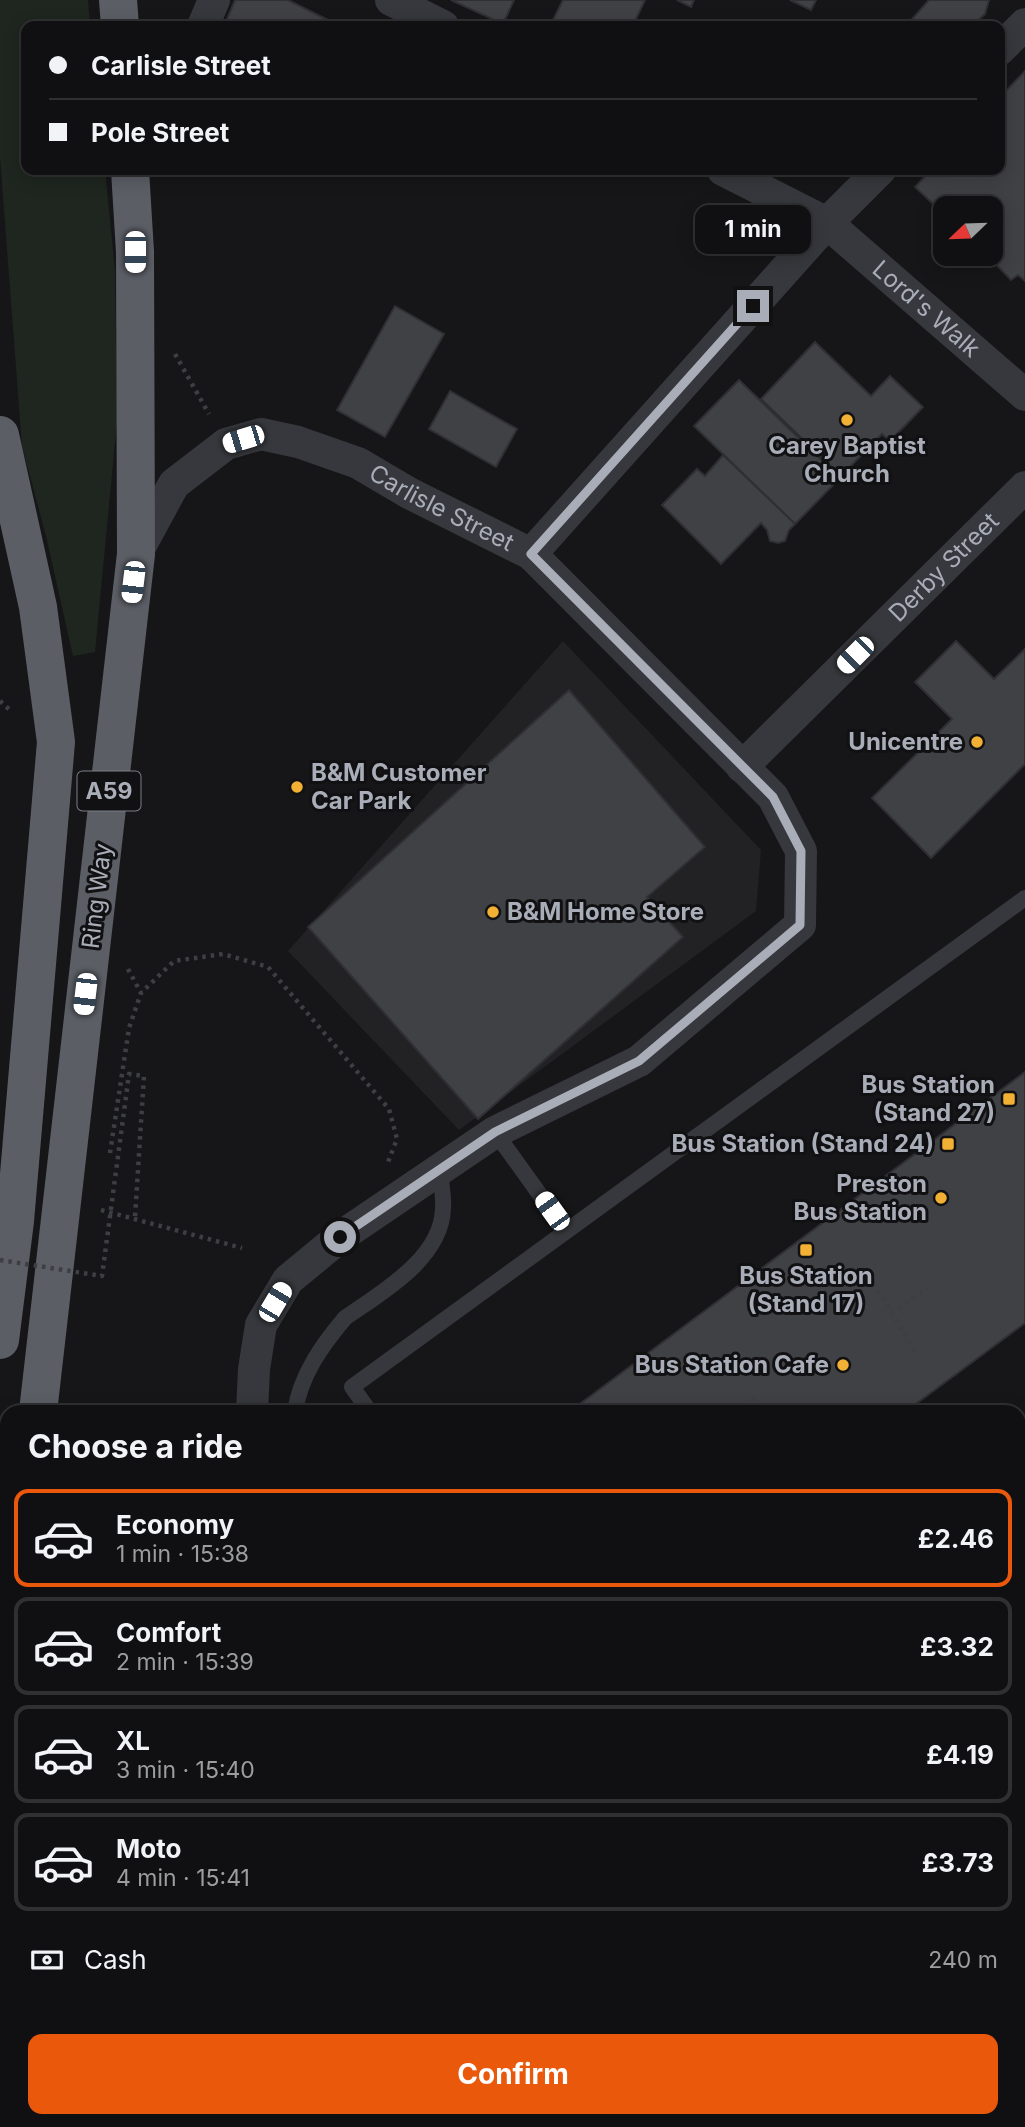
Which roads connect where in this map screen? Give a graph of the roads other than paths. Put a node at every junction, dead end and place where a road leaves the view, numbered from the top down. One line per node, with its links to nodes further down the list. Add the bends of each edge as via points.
1 (118, 0): 4 (highway)
2 (214, 0): 5 (street)
3 (391, 0): 6 (street)
4 (120, 21)
5 (205, 21)
6 (433, 21)
7 (1025, 24): 8 (street)
8 (1005, 44)
9 (130, 175): 16 (highway, Ring Way / A59, via 135,252)
10 (733, 175): 12 (street, Lord's Walk)
11 (875, 175): 12 (street)
12 (827, 223): 13 (street, Lord's Walk); 17 (street)
13 (1025, 395)
14 (0, 435): 22 (highway, A59, via 38,607 56,742)
15 (1025, 486): 18 (street, Derby Street)
16 (136, 554): 17 (street, Carlisle Street, via 174,484 226,444 261,434 358,463); 25 (highway, Ring Way / A59)
17 (531, 554): 18 (street, Carlisle Street)
18 (742, 767): 20 (street, Carlisle Street, via 773,797 801,851 800,925 639,1061)
19 (1025, 898): 23 (lane)
20 (495, 1132): 21 (street, Carlisle Street); 23 (lane)
21 (440, 1171): 26 (street, Carlisle Street, via 340,1237 288,1280 261,1325); 27 (lane, bridge, via 444,1210 433,1244 400,1279 345,1318 321,1345)
22 (7, 1218): 24 (highway, A59)
23 (566, 1231): 28 (lane, via 352,1387)
24 (0, 1340)
25 (39, 1405)
26 (252, 1405)
27 (296, 1405)
28 (364, 1405)

